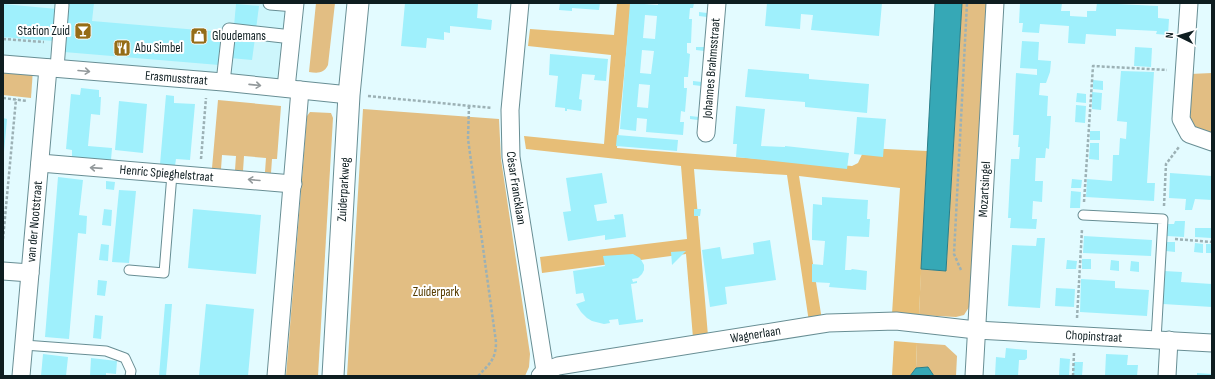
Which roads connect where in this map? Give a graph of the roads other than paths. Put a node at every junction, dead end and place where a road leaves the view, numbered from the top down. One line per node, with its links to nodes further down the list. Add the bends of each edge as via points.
1 (270, 3): 7 (street)
2 (358, 3): 14 (street, Zuiderparkweg)
3 (520, 3): 28 (street, César Francklaan, via 510,110 511,157)
4 (717, 3): 15 (street, Johannes Brahmsstraat)
5 (995, 3): 24 (street, Mozartsingel)
6 (1189, 3): 16 (street, via 1181,119 1189,134)
7 (295, 4): 9 (street)
8 (62, 5): 11 (street, via 59,43)
9 (292, 37): 12 (street, via 229,30); 13 (street)
10 (3, 64): 11 (street, Erasmusstraat)
11 (52, 68): 12 (street, Erasmusstraat, one-way to 12); 17 (street, van der Nootstraat, via 45,102)
12 (215, 82): 13 (street, Erasmusstraat, one-way to 13)
13 (293, 89): 14 (street, Erasmusstraat); 19 (street)
14 (350, 95): 32 (street, Zuiderparkweg)
15 (706, 133)
16 (1212, 142)
17 (40, 163): 18 (street, Henric Spieghelstraat, one-way to 17); 23 (street, van der Nootstraat)
18 (172, 174): 19 (street, Henric Spieghelstraat, one-way to 18); 21 (lane, via 164,273)
19 (292, 184): 31 (street)
20 (1083, 215): 25 (lane, via 1163,219)
21 (129, 270)
22 (3, 271): 23 (street)
23 (30, 274): 27 (street, van der Nootstraat)
24 (976, 330): 25 (street, Chopinstraat); 28 (street, Wagnerlaan, via 896,321 828,323 558,366); 33 (street, Mozartsingel)
25 (1162, 340): 26 (street, Chopinstraat); 34 (street)
26 (1212, 343)
27 (24, 345): 29 (street, van der Nootstraat); 30 (lane, via 106,351 124,358)
28 (542, 373)
29 (21, 376)
30 (130, 376)
31 (276, 376)
32 (333, 376)
33 (974, 376)
34 (1167, 376)

